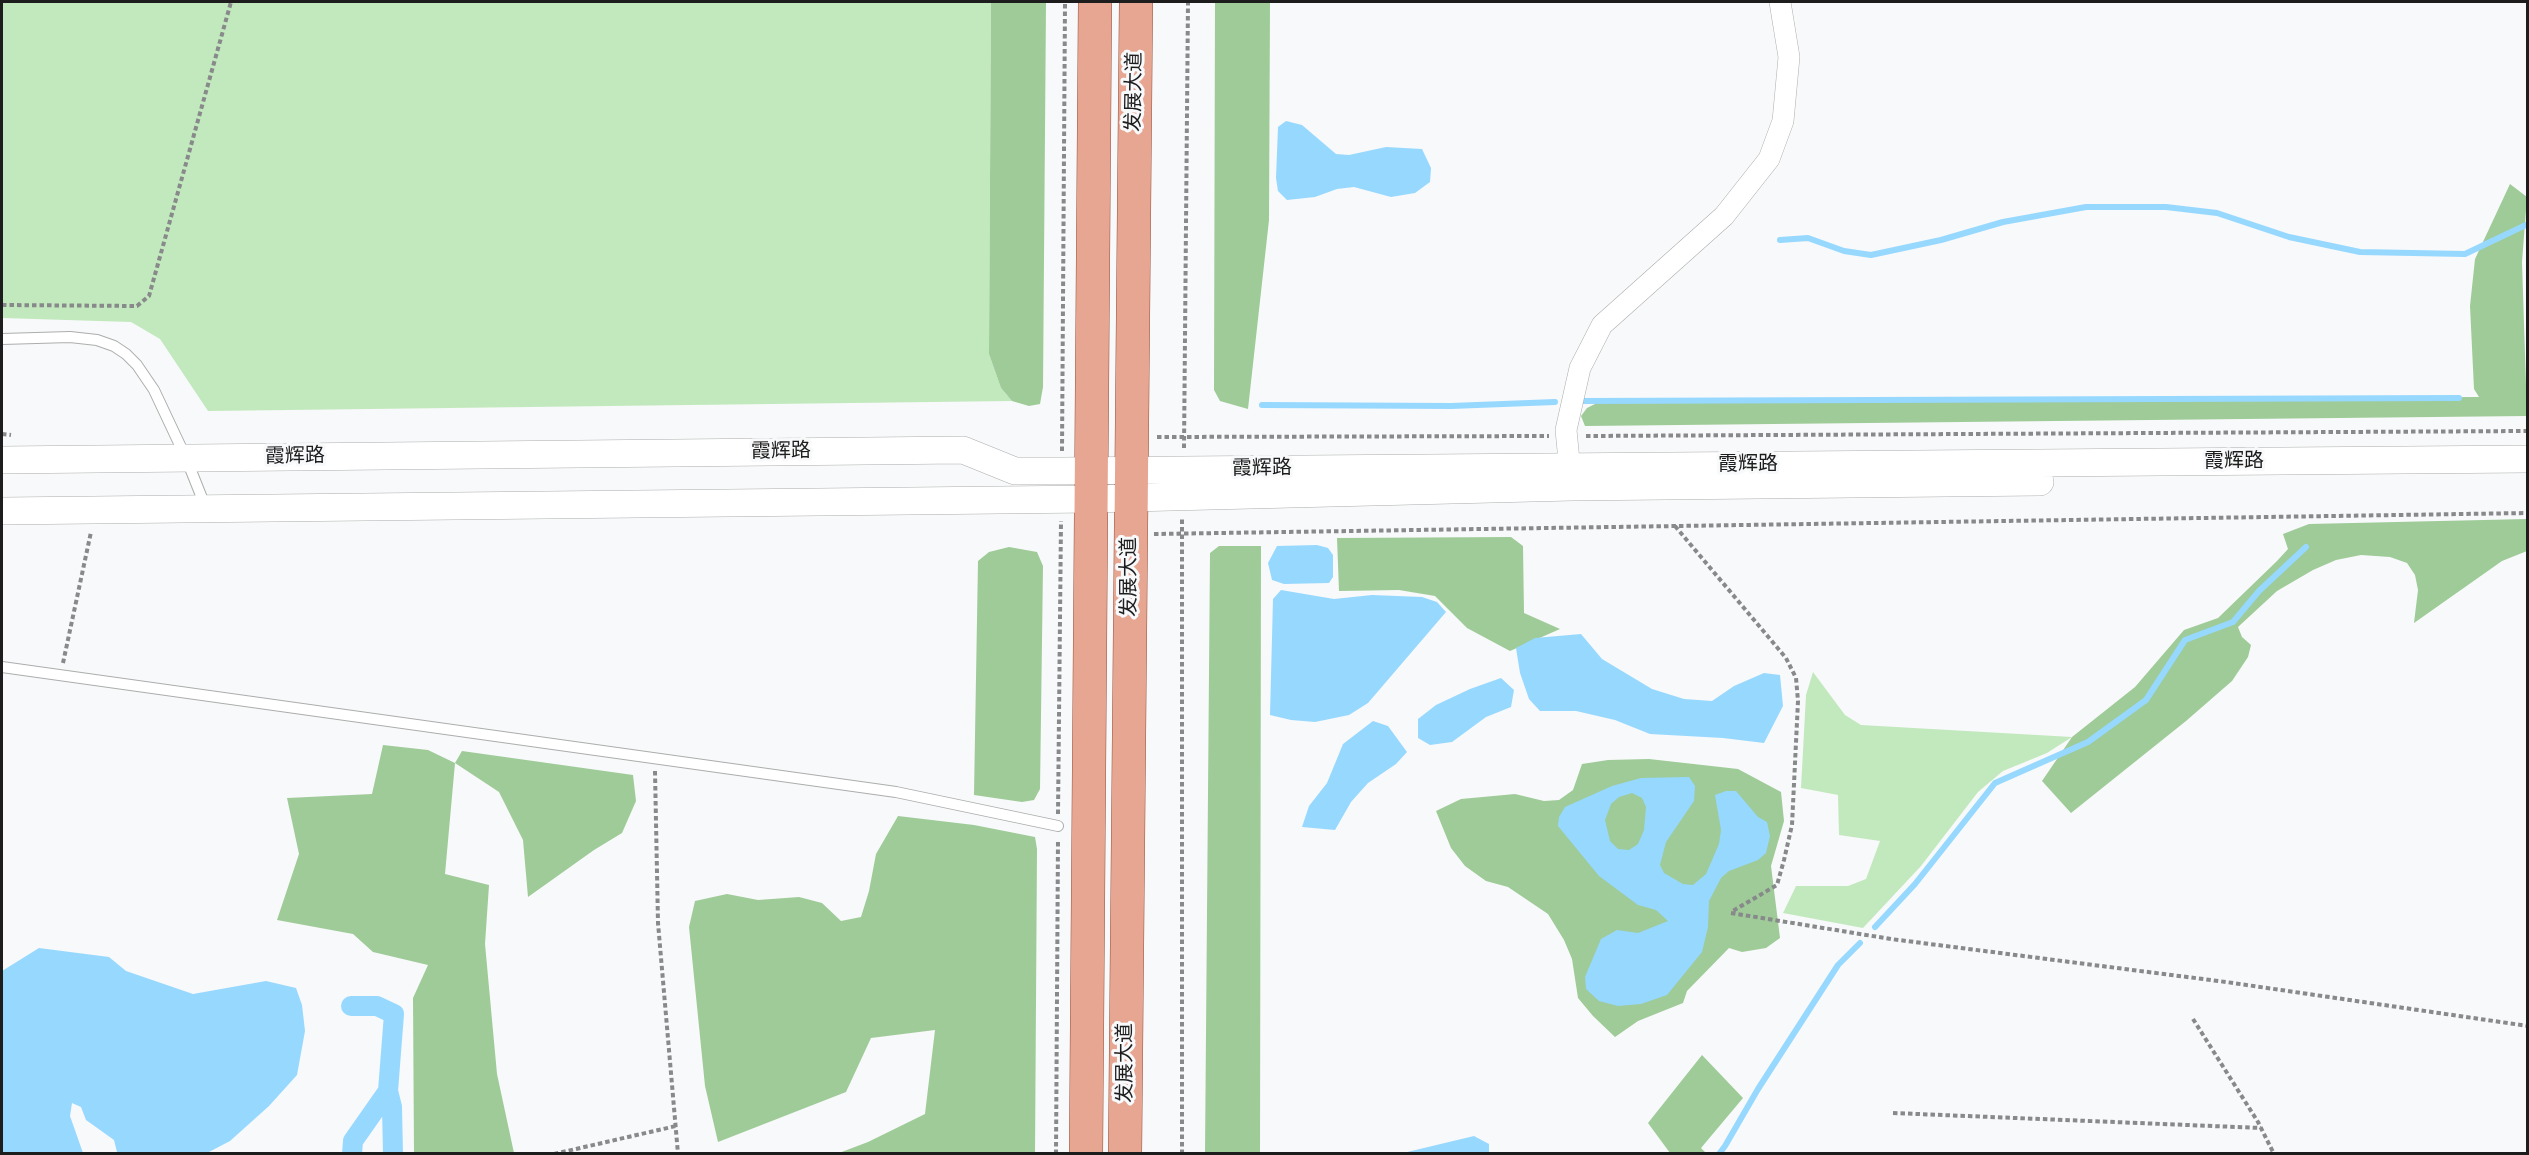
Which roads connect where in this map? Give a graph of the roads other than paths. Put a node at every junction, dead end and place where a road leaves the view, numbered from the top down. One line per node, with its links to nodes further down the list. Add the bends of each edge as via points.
1 (1095, 2): 11 (main road, 发展大道)
2 (1136, 2): 10 (main road, 发展大道)
3 (1780, 2): 8 (street, via 1789,57 1783,121 1769,159 1724,216 1602,325 1580,368 1567,436)
4 (2, 339): 5 (lane, via 70,337 114,346 137,365)
5 (186, 458): 6 (street, 霞辉路); 11 (street, 霞辉路, via 963,450 1015,471); 12 (lane)
6 (2, 459)
7 (2528, 459): 8 (street, 霞辉路)
8 (1571, 476): 9 (street, 霞辉路); 10 (street, 霞辉路, via 1183,470); 10 (street, 霞辉路, via 1183,497)
9 (2528, 476)
10 (1131, 484): 11 (street, 霞辉路); 17 (main road, 发展大道)
11 (1076, 485): 12 (street, 霞辉路); 16 (main road, 发展大道)
12 (206, 508): 13 (street, 霞辉路)
13 (2, 511)
14 (2, 667): 15 (lane, via 897,792)
15 (1058, 826)
16 (1086, 1154)
17 (1125, 1154)

